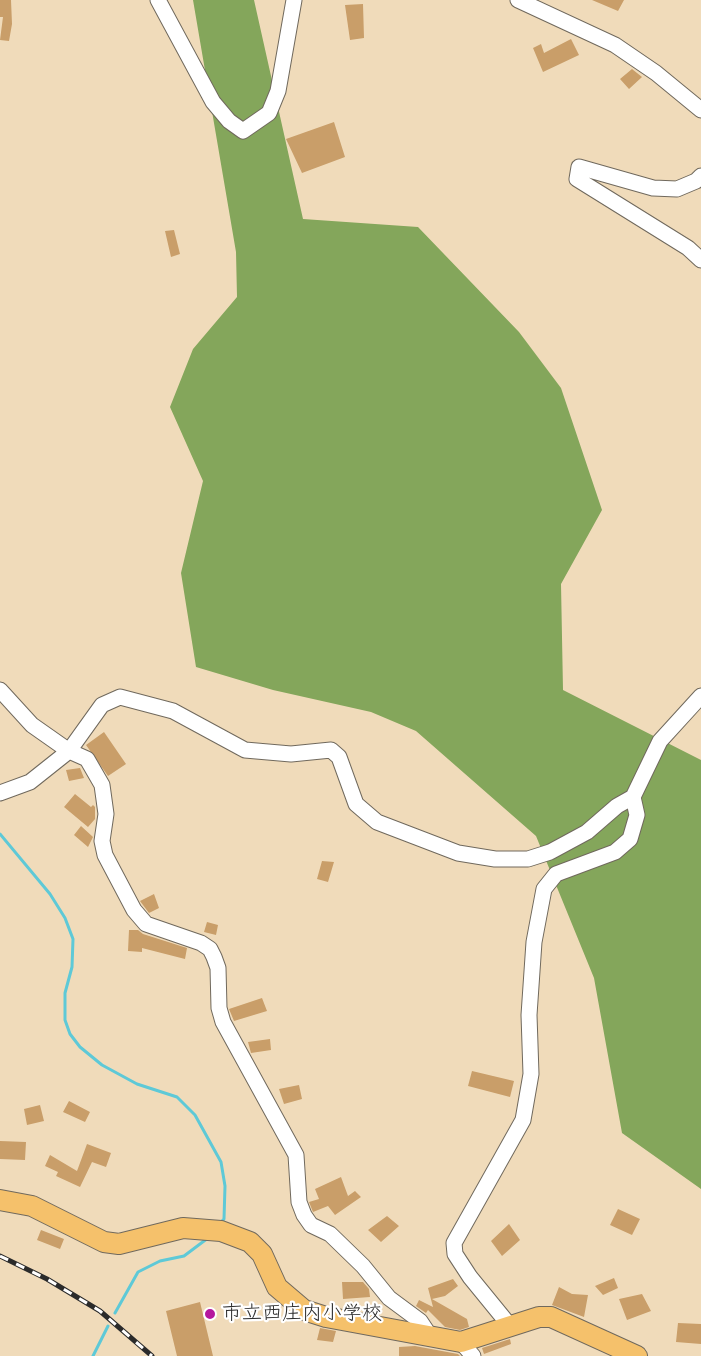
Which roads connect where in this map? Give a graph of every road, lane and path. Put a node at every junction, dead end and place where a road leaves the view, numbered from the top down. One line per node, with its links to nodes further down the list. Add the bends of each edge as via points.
1 (158, 0): 2 (street, via 213,102 243,131 268,113 278,91)
2 (294, 0)
3 (519, 0): 4 (street, via 615,45)
4 (701, 110)
5 (701, 176): 6 (street, via 677,189 653,188 579,167 577,179)
6 (701, 260)
7 (0, 690): 9 (street, via 32,725)
8 (701, 696): 11 (street, via 660,741)
9 (69, 750): 10 (street, via 30,782); 11 (street, via 102,705 120,697 145,702 173,711 245,750 291,754 331,750 339,757 356,804 377,822 458,853 495,859 528,859 550,852 586,832); 14 (street, via 87,759 102,785 105,855 134,910 147,924 192,938 210,949 218,968 223,1022 296,1155 299,1202 304,1215 367,1270 389,1298 420,1321)
10 (0, 793)
11 (633, 797): 13 (street, via 637,815 630,839 615,852 556,874 544,889 534,942 529,1015 531,1074 523,1120 454,1243 455,1254 470,1277)
12 (0, 1200): 14 (main road, via 32,1206 104,1242 119,1244 183,1228 221,1231 249,1242 262,1254 277,1287 304,1310)
13 (510, 1326): 15 (main road); 16 (main road, via 551,1317)
14 (425, 1336): 15 (main road)
15 (467, 1349)
16 (637, 1356)

